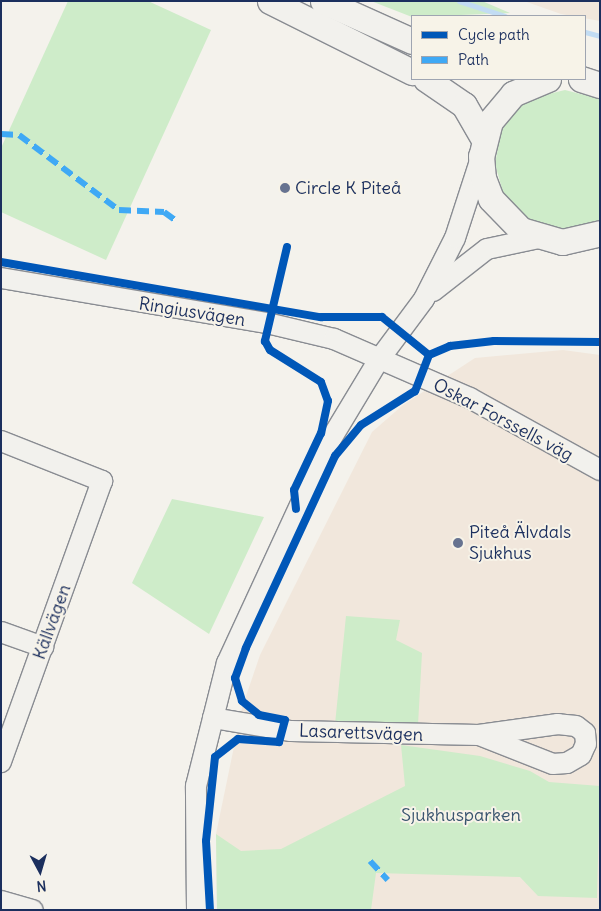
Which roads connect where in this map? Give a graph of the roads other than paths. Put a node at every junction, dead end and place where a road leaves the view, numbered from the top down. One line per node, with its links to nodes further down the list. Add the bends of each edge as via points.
1 (270, 1): 4 (main road)
2 (323, 1): 3 (main road)
3 (411, 41)
4 (411, 72)
5 (427, 80): 7 (main road, via 464,105)
6 (546, 80): 7 (main road, via 513,94 490,121)
7 (482, 147): 9 (main road, via 491,199 504,216); 12 (street, via 455,238)
8 (600, 233): 9 (main road)
9 (550, 240): 10 (main road); 12 (street, via 478,254)
10 (600, 251)
11 (1, 278): 13 (street, Ringiusvägen, via 267,323 334,339)
12 (416, 310): 13 (street)
13 (378, 361): 15 (street, Oskar Forssells väg, via 470,398); 18 (street, via 328,444 260,584 228,663)
14 (1, 441): 17 (street, Källvägen, via 102,481)
15 (600, 470)
16 (1, 632): 17 (street)
17 (43, 647): 20 (street, Källvägen)
18 (214, 718): 19 (street, Lasarettsvägen, via 311,732); 23 (street, via 196,786)
19 (479, 735)
20 (1, 762)
21 (1, 902): 22 (street)
22 (32, 910)
23 (197, 910)

